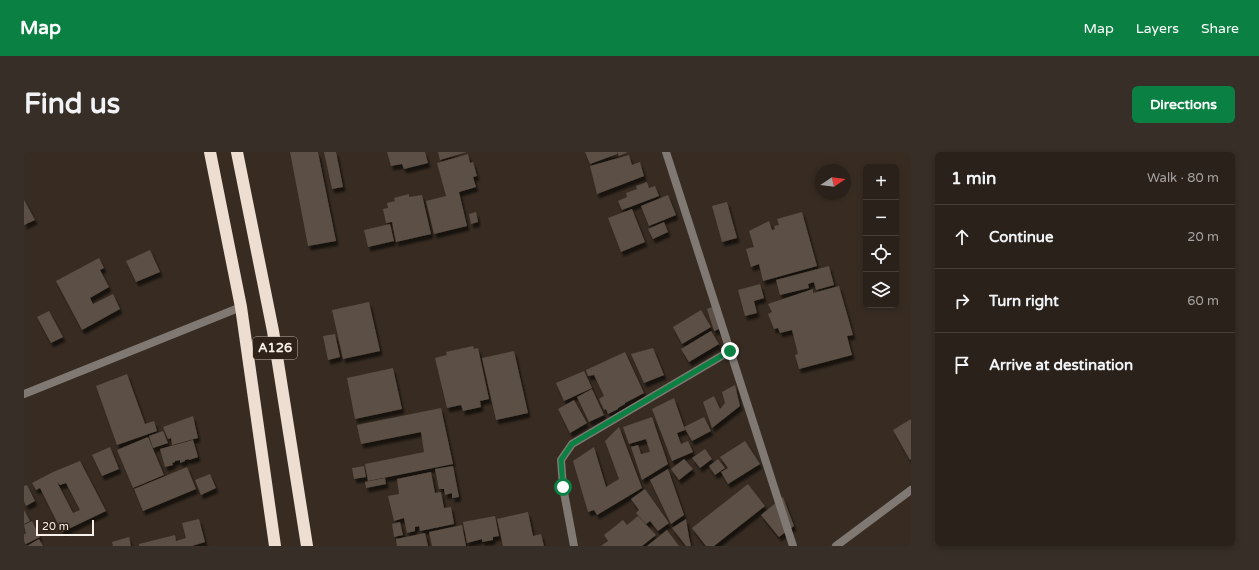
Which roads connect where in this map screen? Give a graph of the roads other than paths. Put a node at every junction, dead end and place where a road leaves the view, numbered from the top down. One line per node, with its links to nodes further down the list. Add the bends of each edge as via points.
1 (210, 152): 4 (highway, A126)
2 (237, 152): 9 (highway, A126, via 273,331)
3 (666, 152): 5 (street)
4 (241, 307): 6 (street); 8 (highway, A126)
5 (730, 351): 10 (street, via 572,444 561,460 563,487); 11 (street)
6 (24, 394)
7 (911, 490): 12 (street)
8 (275, 546)
9 (307, 546)
10 (574, 546)
11 (793, 546)
12 (836, 546)

